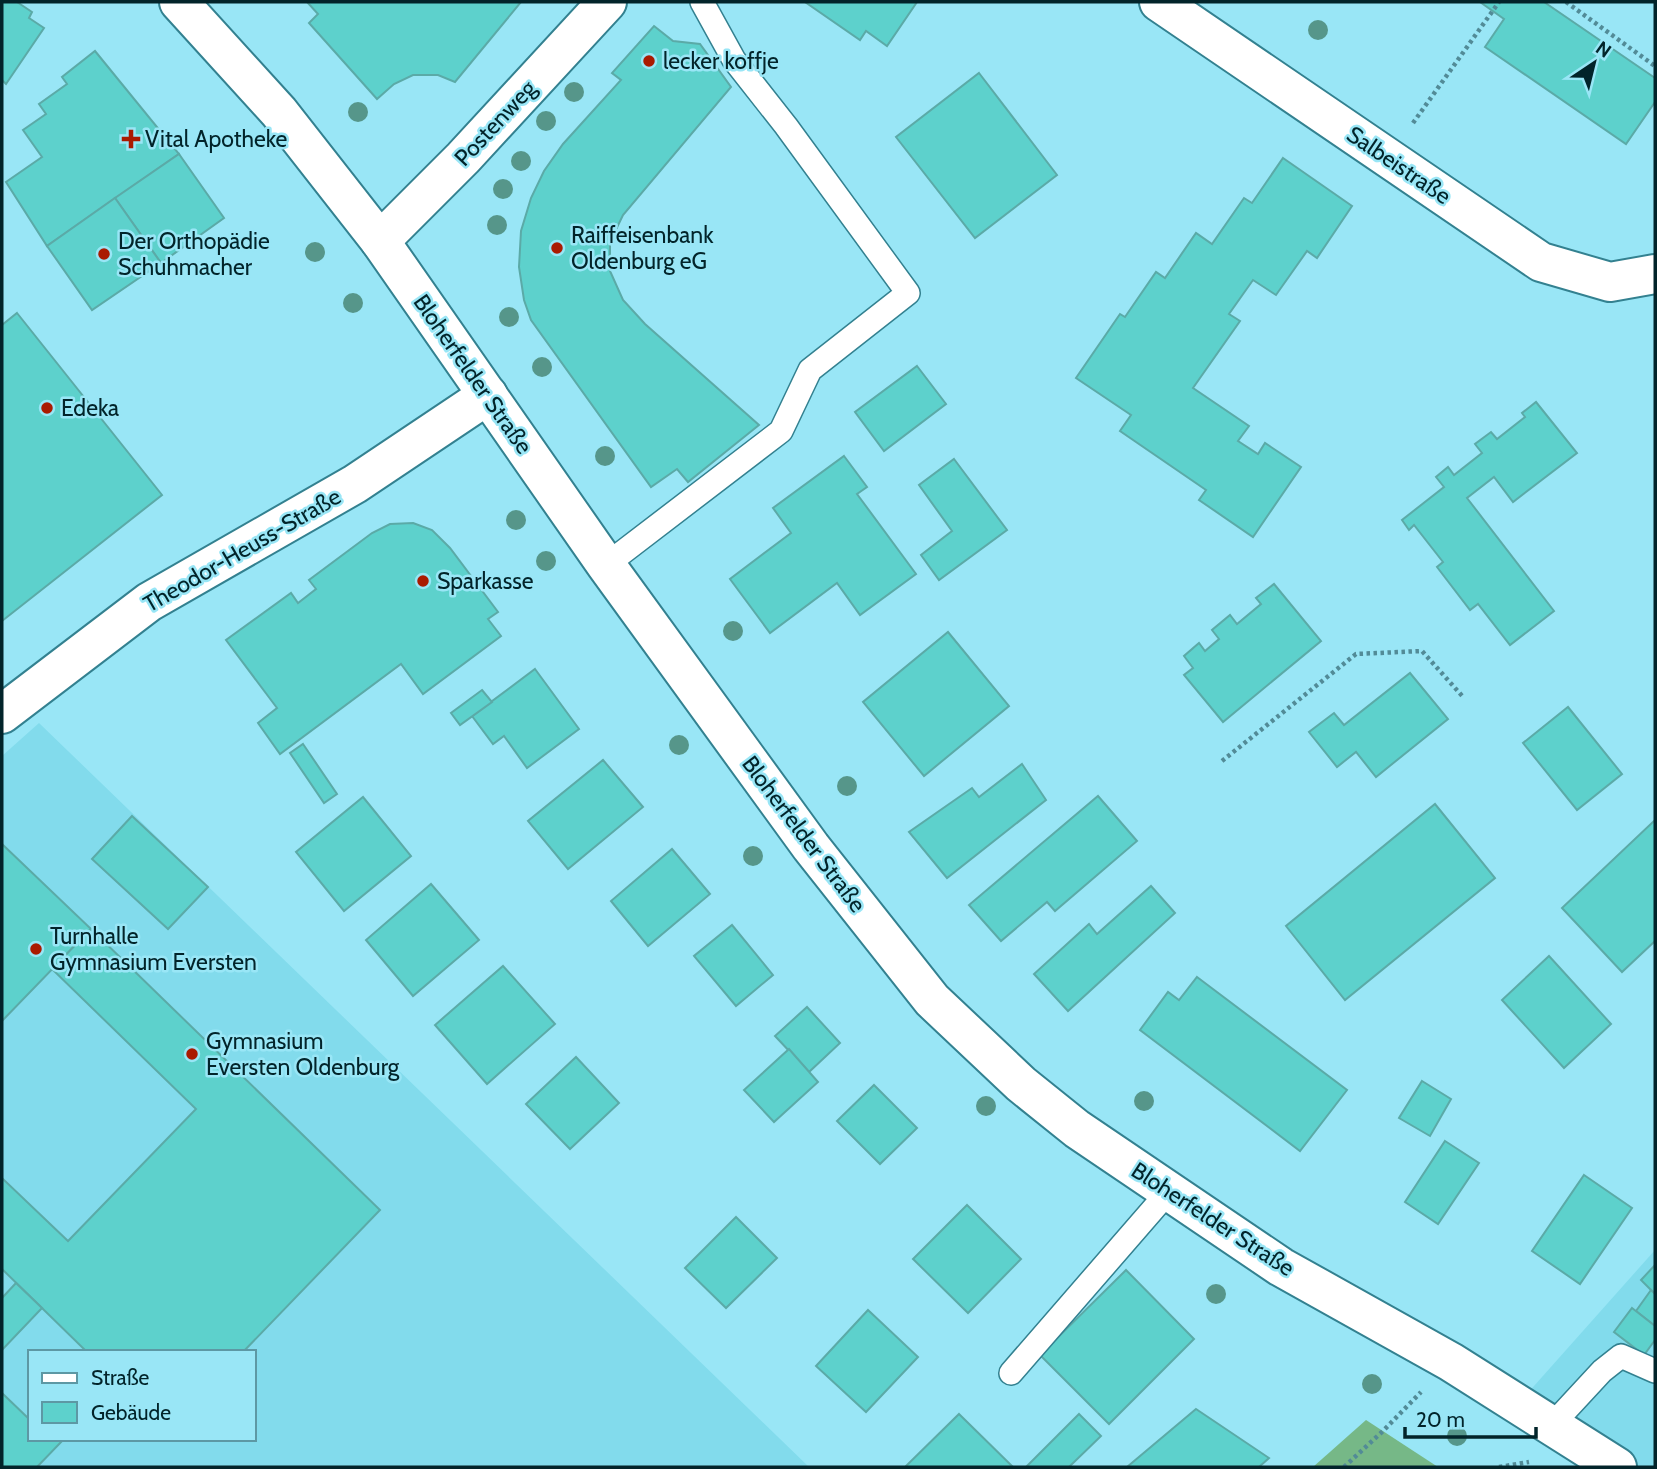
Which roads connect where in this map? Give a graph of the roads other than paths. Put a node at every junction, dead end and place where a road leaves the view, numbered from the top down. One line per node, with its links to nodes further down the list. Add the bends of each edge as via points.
1 (179, 2): 5 (street, Bloherfelder Straße, via 279,111)
2 (607, 2): 5 (street, Postenweg)
3 (702, 2): 8 (lane, via 734,60 908,293 810,370 781,431)
4 (1159, 2): 6 (street, Salbeistraße, via 1541,262 1610,282)
5 (380, 242): 7 (street, Bloherfelder Straße)
6 (1655, 274)
7 (488, 395): 8 (street, Bloherfelder Straße); 9 (street, Theodor-Heuss-Straße, via 355,484 149,602)
8 (606, 565): 10 (street, Bloherfelder Straße, via 811,847 932,1000 1067,1122)
9 (2, 714)
10 (1169, 1191): 12 (lane); 13 (street, Bloherfelder Straße, via 1281,1267 1451,1362)
11 (1655, 1371): 13 (lane, via 1621,1356)
12 (1011, 1373)
13 (1552, 1425): 14 (street, Bloherfelder Straße)
14 (1617, 1467)

